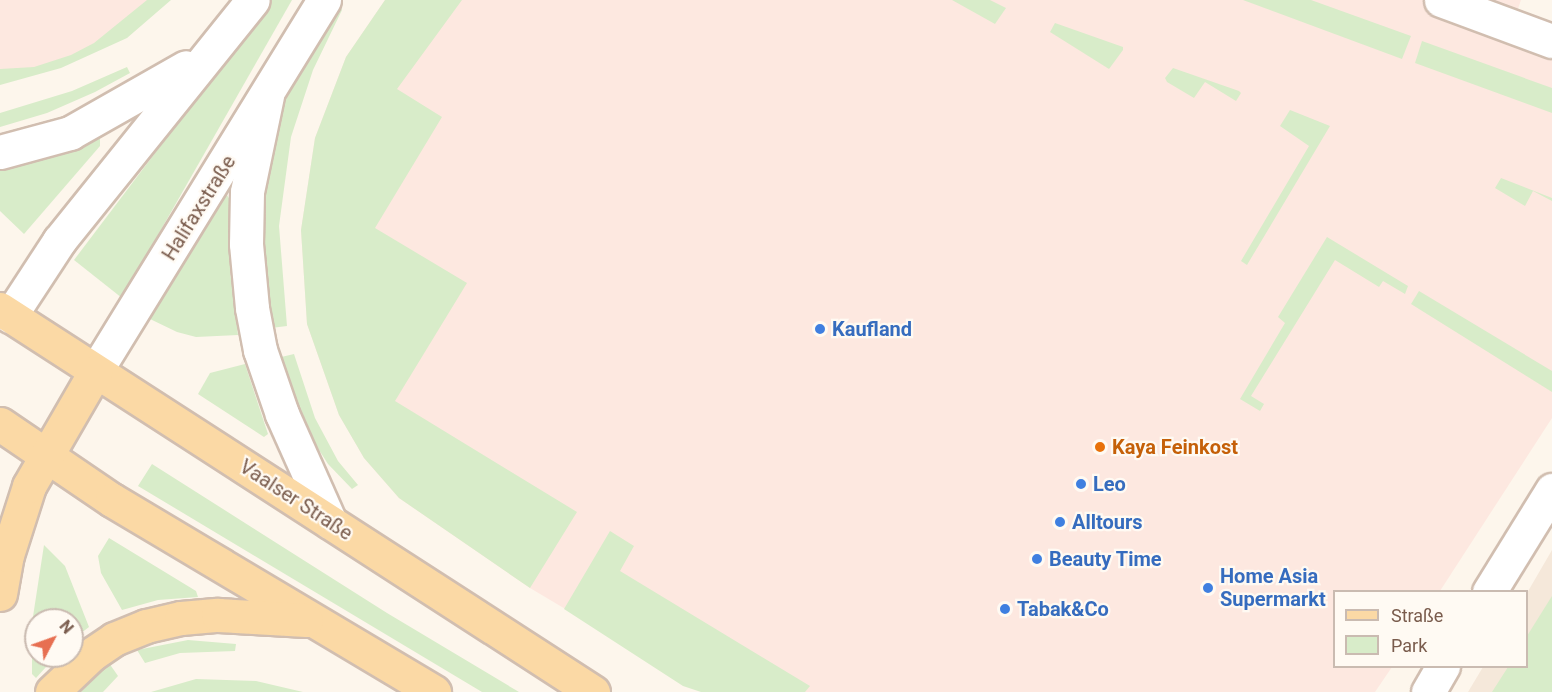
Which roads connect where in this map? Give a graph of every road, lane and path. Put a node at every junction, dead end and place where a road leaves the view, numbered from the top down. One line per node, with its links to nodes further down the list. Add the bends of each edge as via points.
1 (253, 0): 5 (main road)
2 (324, 0): 6 (main road, Halifaxstraße)
3 (1441, 0): 4 (main road)
4 (1552, 41)
5 (208, 54): 7 (main road, via 70,133); 8 (main road, via 59,241)
6 (267, 96): 9 (main road, Halifaxstraße); 13 (main road, via 247,192 246,244 252,308 260,350 282,414)
7 (0, 152)
8 (4, 320): 9 (main road, Vaalser Straße)
9 (95, 372): 11 (main road, Halifaxstraße); 13 (main road, Vaalser Straße)
10 (0, 424): 11 (main road)
11 (46, 456): 15 (main road, Halifaxstraße, via 18,516); 16 (main road)
12 (1552, 490): 14 (main road)
13 (330, 522): 20 (main road, Vaalser Straße)
14 (1490, 590)
15 (0, 594)
16 (310, 620): 18 (main road, via 218,615 146,626 114,639 92,654); 19 (main road)
17 (1442, 668): 21 (main road)
18 (52, 692)
19 (434, 692)
20 (593, 692)
21 (1428, 692)

